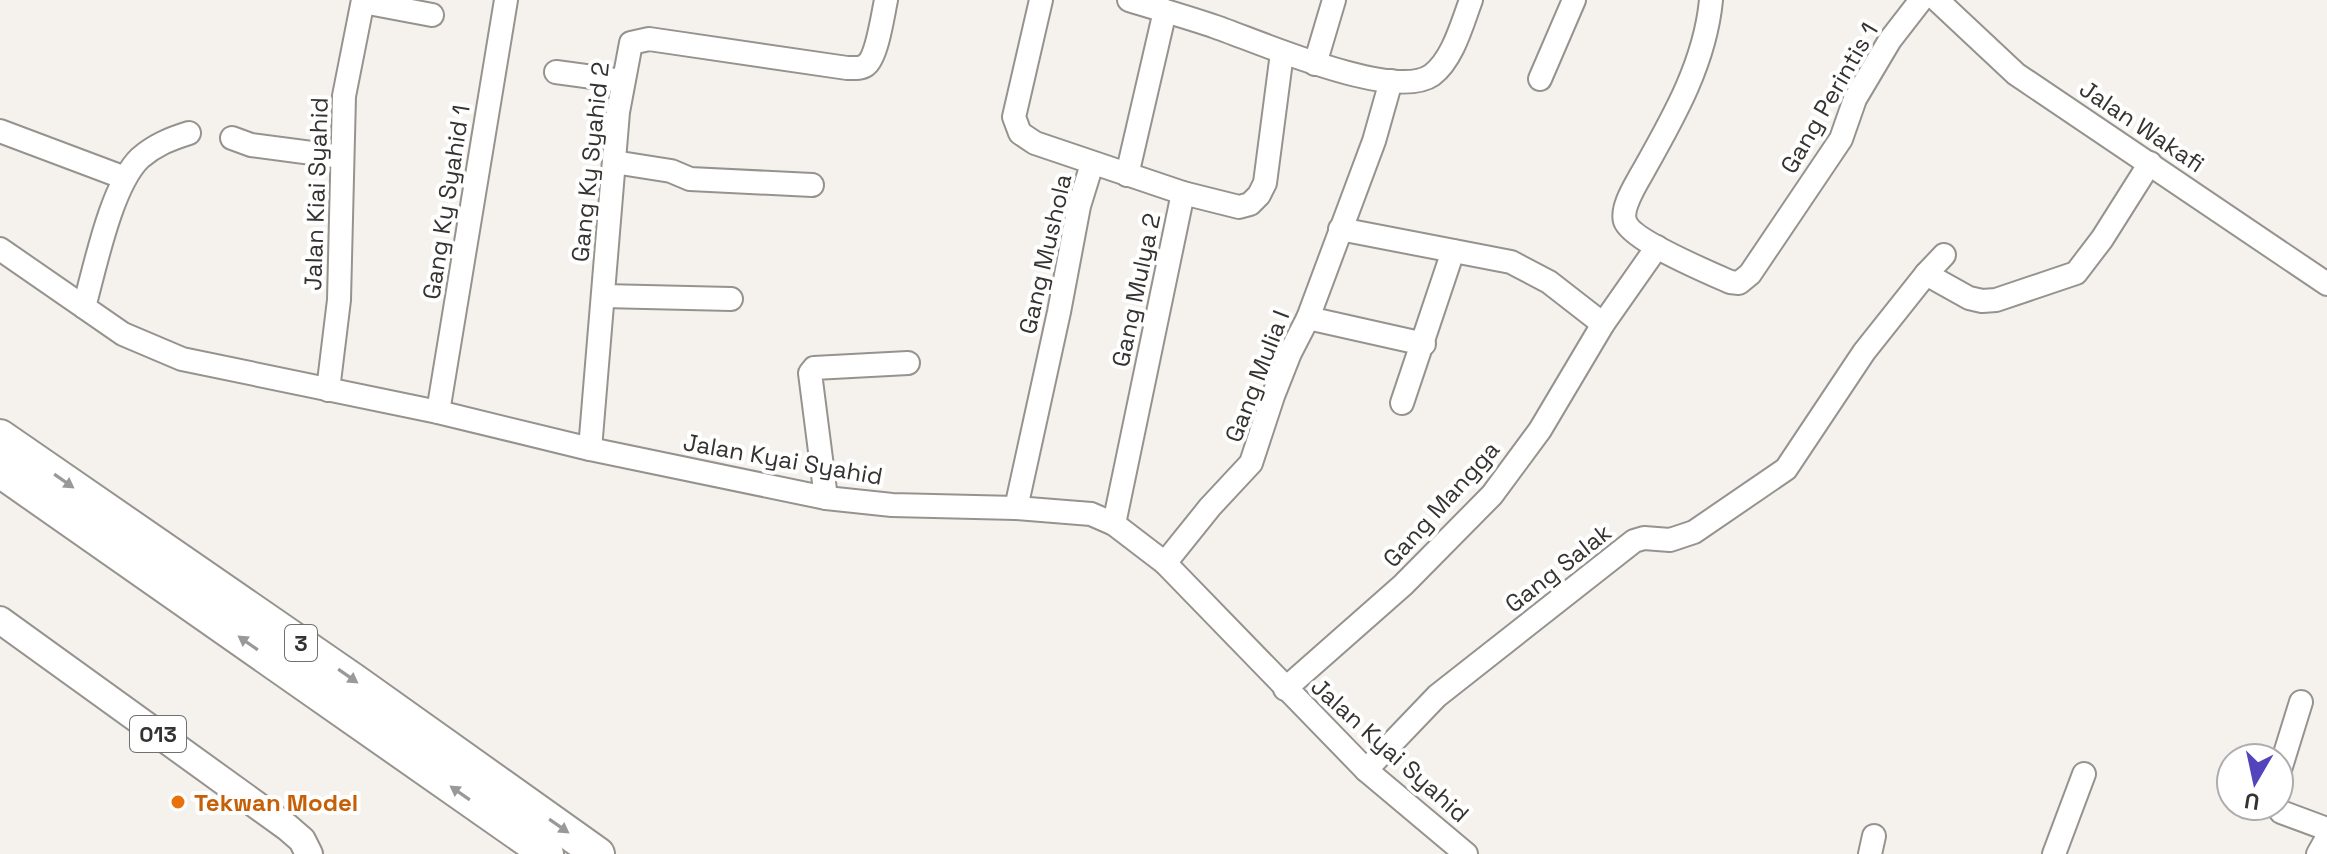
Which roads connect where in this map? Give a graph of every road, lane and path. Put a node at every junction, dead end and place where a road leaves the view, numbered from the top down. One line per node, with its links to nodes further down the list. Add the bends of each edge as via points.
1 (506, 0): 47 (street, Gang Ky Syahid 1)
2 (886, 0): 18 (street, Gang Ky Syahid 2, via 872,55 862,67 649,39 631,43)
3 (1041, 0): 26 (street, via 1014,117 1020,133 1035,143)
4 (1129, 0): 12 (street)
5 (1334, 0): 15 (street)
6 (1471, 0): 19 (street, via 1454,43 1431,75)
7 (1574, 0): 17 (street)
8 (1921, 0): 32 (street, Gang Perintis 1, via 1855,99 1841,139 1744,281 1730,282)
9 (1937, 0): 25 (street, Jalan Wakafi, via 2016,74)
10 (363, 1): 13 (street); 23 (street, Jalan Kiai Syahid, via 344,96)
11 (1708, 1): 32 (street, via 1698,60 1625,211 1632,231)
12 (1165, 11): 14 (street); 27 (street)
13 (432, 15)
14 (1282, 53): 15 (street); 30 (street, Gang Mulya 2, via 1265,183 1259,195 1239,207)
15 (1315, 64): 19 (street)
16 (556, 72): 18 (street)
17 (1540, 79)
18 (622, 81): 24 (street, Gang Ky Syahid 2)
19 (1391, 81): 31 (street, Gang Mulia I)
20 (0, 131): 28 (street)
21 (189, 133): 28 (street, via 164,140)
22 (232, 138): 23 (street)
23 (342, 157): 45 (street, Jalan Kiai Syahid, via 339,300)
24 (614, 162): 29 (street, via 690,179); 38 (street, Gang Ky Syahid 2)
25 (2150, 163): 36 (street, via 2076,273 1982,301); 37 (street, Jalan Wakafi)
26 (1092, 164): 27 (street, Gang Mushola); 52 (street, Gang Mushola)
27 (1127, 175): 30 (street, Gang Mushola)
28 (125, 178): 40 (street)
29 (812, 185)
30 (1183, 193): 53 (street, Gang Mulya 2)
31 (1340, 229): 34 (street); 41 (street, Gang Mulia I)
32 (1657, 247): 42 (street, Gang Mangga)
33 (0, 249): 40 (street, Jalan Kyai Syahid)
34 (1453, 251): 42 (street, via 1511,262 1549,282); 43 (street)
35 (1944, 255): 36 (street, Gang Salak)
36 (1926, 274): 59 (street, Gang Salak, via 1864,352 1786,469 1694,532 1670,540 1634,541 1437,696)
37 (2327, 284)
38 (603, 296): 39 (street); 49 (street, Gang Ky Syahid 2)
39 (731, 299)
40 (84, 307): 45 (street, Jalan Kyai Syahid, via 123,334 182,359)
41 (1308, 318): 43 (street); 54 (street, Gang Mulia I, via 1251,463)
42 (1603, 324): 56 (street, Gang Mangga, via 1540,430 1492,495 1403,585)
43 (1424, 344): 46 (street)
44 (908, 363): 51 (street, via 814,368 810,373)
45 (328, 390): 47 (street, Jalan Kyai Syahid)
46 (1402, 403)
47 (438, 412): 49 (street, Jalan Kyai Syahid)
48 (0, 436): 66 (highway, 3, one-way to 66)
49 (590, 449): 51 (street, Jalan Kyai Syahid)
50 (0, 471): 65 (highway, 3, one-way to 50)
51 (826, 498): 52 (street, Jalan Kyai Syahid)
52 (1016, 508): 53 (street, Jalan Kyai Syahid, via 1091,514)
53 (1114, 524): 54 (street, Jalan Kyai Syahid)
54 (1165, 563): 56 (street, Jalan Kyai Syahid)
55 (0, 620): 64 (main road, 013, via 287,827)
56 (1285, 689): 59 (street, Jalan Kyai Syahid)
57 (2301, 702): 58 (street)
58 (2289, 742)
59 (1366, 770): 67 (street, Jalan Kyai Syahid)
60 (2084, 774): 68 (street)
61 (2295, 817): 62 (street)
62 (2327, 829)
63 (2327, 838): 69 (street)
64 (309, 854)
65 (547, 854)
66 (598, 854)
67 (1466, 854)
68 (2054, 854)
69 (2318, 854)

